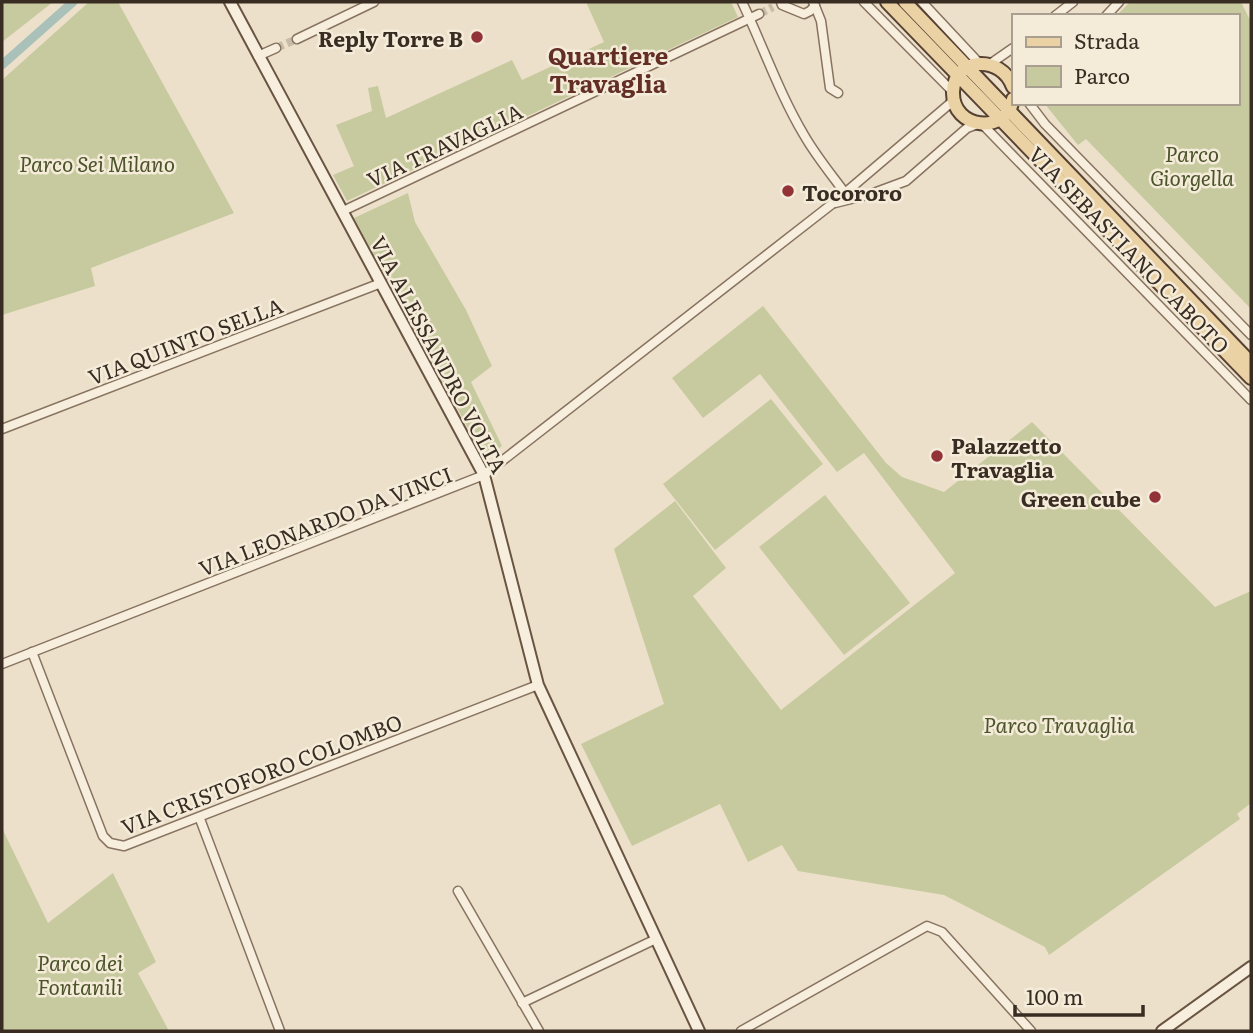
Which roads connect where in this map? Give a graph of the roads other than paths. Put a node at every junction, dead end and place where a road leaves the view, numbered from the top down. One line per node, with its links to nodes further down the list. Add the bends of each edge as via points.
1 (230, 2): 18 (street, VIA ALESSANDRO VOLTA)
2 (374, 2): 15 (street)
3 (742, 2): 14 (street)
4 (864, 2): 22 (street)
5 (887, 2): 19 (main road)
6 (905, 2): 19 (main road)
7 (922, 2): 19 (street)
8 (1073, 2): 13 (street)
9 (782, 4): 10 (street, via 804,14); 11 (street)
10 (814, 4): 21 (street, via 821,21 830,88)
11 (773, 7)
12 (759, 14): 14 (street, VIA TRAVAGLIA)
13 (1058, 14)
14 (750, 19): 26 (street, via 803,134); 28 (street, VIA TRAVAGLIA)
15 (297, 38)
16 (276, 48): 18 (street)
17 (1012, 49): 19 (street)
18 (258, 56): 28 (street, VIA ALESSANDRO VOLTA)
19 (974, 68): 20 (main road, via 1006,73); 22 (main road); 24 (main road)
20 (1012, 85)
21 (838, 93)
22 (953, 97): 25 (main road, via 962,116); 26 (street, VIA LEONARDO DA VINCI)
23 (1031, 105): 30 (street)
24 (1008, 110): 25 (main road); 31 (main road); 32 (main road)
25 (980, 124): 27 (street, VIA LEONARDO DA VINCI, via 967,128 906,181); 33 (street, VIA SEBASTIANO CABOTO)
26 (845, 193): 27 (street, VIA LEONARDO DA VINCI)
27 (832, 204): 35 (street, VIA LEONARDO DA VINCI)
28 (343, 211): 29 (street, VIA ALESSANDRO VOLTA)
29 (381, 283): 34 (street, VIA QUINTO SELLA); 35 (street, VIA ALESSANDRO VOLTA)
30 (1251, 335)
31 (1251, 363)
32 (1251, 378)
33 (1251, 400)
34 (2, 429)
35 (484, 475): 36 (street, VIA LEONARDO DA VINCI); 38 (street, VIA ALESSANDRO VOLTA)
36 (32, 652): 37 (street, VIA LEONARDO DA VINCI); 39 (street, VIA CRISTOFORO COLOMBO, via 103,836 124,846)
37 (2, 664)
38 (538, 685): 39 (street, VIA CRISTOFORO COLOMBO); 41 (street, VIA ALESSANDRO VOLTA)
39 (200, 818): 44 (street)
40 (458, 891): 43 (street)
41 (656, 939): 43 (street); 48 (street, VIA ALESSANDRO VOLTA)
42 (1251, 967): 51 (street)
43 (523, 1003): 47 (street)
44 (274, 1013): 45 (street); 46 (street)
45 (280, 1031)
46 (288, 1031)
47 (539, 1031)
48 (699, 1031)
49 (741, 1031): 50 (street, via 927,926 942,932)
50 (1031, 1031)
51 (1162, 1031)

